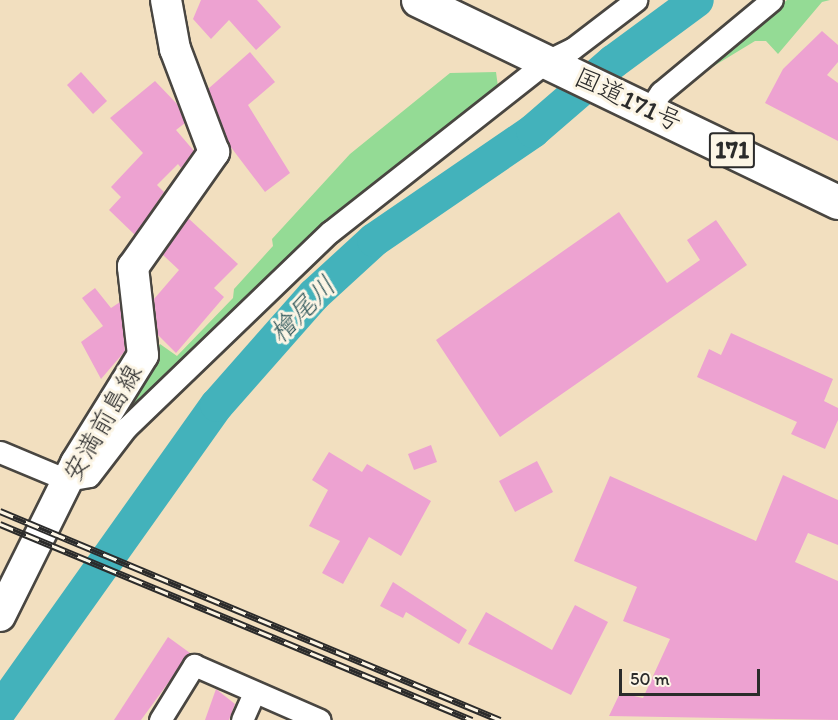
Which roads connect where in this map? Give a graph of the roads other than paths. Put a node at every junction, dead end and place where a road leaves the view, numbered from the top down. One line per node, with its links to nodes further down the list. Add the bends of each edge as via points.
1 (166, 0): 9 (main road, 安満前島線, via 175,49 214,152 133,267 131,287 145,350)
2 (417, 0): 5 (highway, 国道171号 / 171)
3 (636, 0): 5 (street)
4 (772, 0): 6 (street, via 661,92)
5 (552, 64): 6 (highway, 国道171号 / 171); 9 (street, via 330,232 126,428 89,476)
6 (637, 105): 7 (highway, 国道171号 / 171)
7 (838, 202)
8 (0, 452): 9 (street)
9 (67, 480): 10 (main road, 安満前島線)
10 (10, 581): 11 (main road, 安満前島線)
11 (0, 616)
12 (254, 693): 13 (street, via 194,665); 14 (street); 15 (street)
13 (160, 720)
14 (243, 720)
15 (320, 720)

